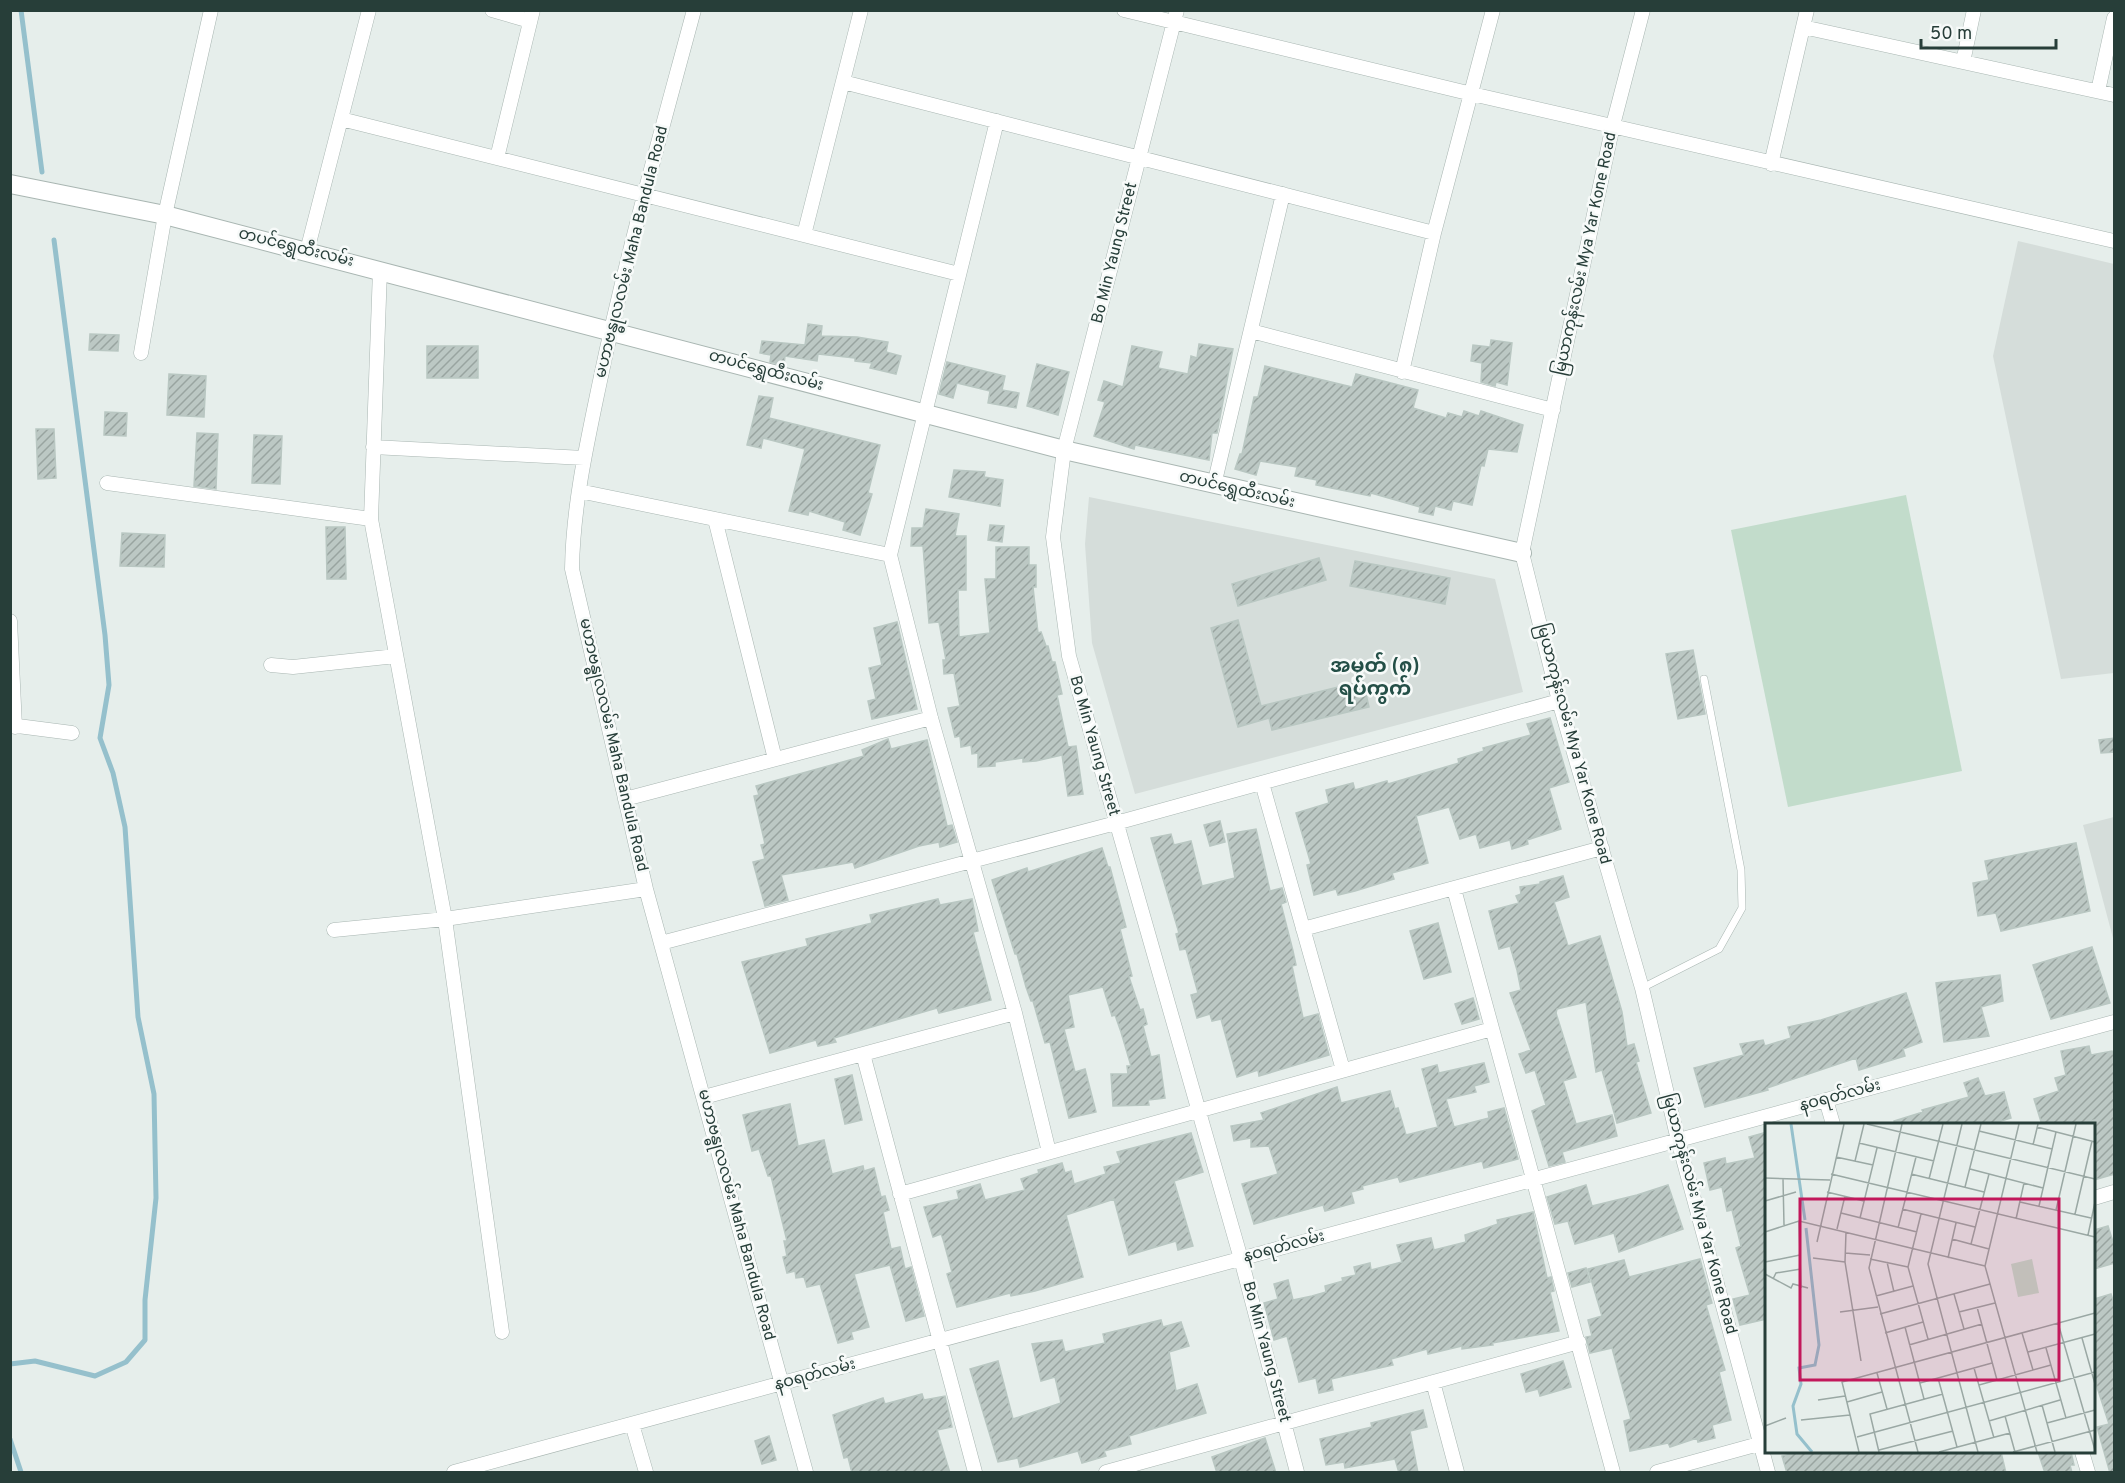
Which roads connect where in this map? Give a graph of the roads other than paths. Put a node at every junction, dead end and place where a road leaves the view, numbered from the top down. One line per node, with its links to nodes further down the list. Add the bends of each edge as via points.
1 (211, 10): 29 (street)
2 (369, 10): 20 (street)
3 (492, 10): 11 (street)
4 (694, 10): 28 (street, မဟာဗန္ဓုလလမ်း Maha Bandula Road)
5 (861, 10): 16 (street)
6 (1124, 10): 12 (street)
7 (1493, 10): 18 (street)
8 (1643, 10): 22 (street, မြယာကုန်းလမ်း Mya Yar Kone Road)
9 (1807, 10): 14 (street)
10 (1974, 10): 15 (street)
11 (532, 16): 23 (street)
12 (1175, 17): 18 (street); 24 (street, Bo Min Yaung Street)
13 (2115, 18): 17 (street)
14 (1803, 27): 15 (street); 25 (street)
15 (1963, 62): 17 (street)
16 (843, 82): 21 (street); 31 (street)
17 (2098, 91): 19 (street)
18 (1472, 94): 22 (street); 30 (street)
19 (2115, 95)
20 (341, 119): 23 (street); 33 (street)
21 (997, 121): 24 (street); 35 (street)
22 (1613, 125): 25 (street); 40 (street, မြယာကုန်းလမ်း Mya Yar Kone Road)
23 (497, 158): 28 (street)
24 (1140, 158): 27 (street); 43 (street, Bo Min Yaung Street)
25 (1771, 164): 32 (street)
26 (10, 184): 29 (street, တပင်ရွှေထီးလမ်း)
27 (1283, 194): 30 (street); 37 (street)
28 (645, 195): 31 (street); 36 (street, မဟာဗန္ဓုလလမ်း Maha Bandula Road)
29 (165, 215): 33 (street, တပင်ရွှေထီးလမ်း); 38 (street)
30 (1434, 233): 39 (street)
31 (804, 235): 35 (street)
32 (2115, 242)
33 (307, 251): 34 (street, တပင်ရွှေထီးလမ်း)
34 (380, 270): 36 (street, တပင်ရွှေထီးလမ်း); 42 (street)
35 (959, 274): 41 (street)
36 (610, 330): 41 (street, တပင်ရွှေထီးလမ်း); 44 (street, မဟာဗန္ဓုလလမ်း Maha Bandula Road)
37 (1251, 331): 39 (street); 46 (street)
38 (141, 354)
39 (1402, 372): 40 (street)
40 (1553, 410): 50 (street, မြယာကုန်းလမ်း Mya Yar Kone Road)
41 (924, 412): 43 (street, တပင်ရွှေထီးလမ်း); 51 (street)
42 (373, 447): 44 (street); 48 (street)
43 (1064, 450): 46 (street, တပင်ရွှေထီးလမ်း); 63 (street, Bo Min Yaung Street, via 1053,537 1069,656)
44 (584, 458): 47 (street, မဟာဗန္ဓုလလမ်း Maha Bandula Road)
45 (107, 483): 48 (street)
46 (1214, 485): 50 (street, တပင်ရွှေထီးလမ်း)
47 (579, 491): 49 (street); 62 (street, မဟာဗန္ဓုလလမ်း Maha Bandula Road, via 572,570)
48 (371, 519): 53 (street)
49 (716, 519): 51 (street); 60 (street)
50 (1522, 553): 56 (street, မြယာကုန်းလမ်း Mya Yar Kone Road)
51 (890, 555): 57 (street)
52 (10, 621): 58 (street)
53 (396, 656): 54 (street, via 293,667); 68 (street)
54 (271, 665)
55 (1704, 679): 72 (lane, via 1741,870 1742,908 1719,949)
56 (1559, 701): 61 (street); 64 (street, မြယာကုန်းလမ်း Mya Yar Kone Road)
57 (931, 718): 60 (street); 65 (street)
58 (13, 726): 59 (street)
59 (72, 733)
60 (775, 759): 62 (street)
61 (1262, 783): 63 (street); 69 (street)
62 (625, 799): 66 (street, မဟာဗန္ဓုလလမ်း Maha Bandula Road)
63 (1116, 823): 65 (street); 80 (street, Bo Min Yaung Street)
64 (1602, 848): 67 (street); 72 (street, မြယာကုန်းလမ်း Mya Yar Kone Road)
65 (972, 860): 71 (street); 73 (street)
66 (646, 889): 68 (street); 71 (street, မဟာဗန္ဓုလလမ်း Maha Bandula Road)
67 (1454, 889): 69 (street); 75 (street)
68 (445, 919): 70 (street); 89 (street)
69 (1303, 929): 77 (street)
70 (334, 930)
71 (661, 943): 78 (street, မဟာဗန္ဓုလလမ်း Maha Bandula Road)
72 (1642, 988): 82 (street, မြယာကုန်းလမ်း Mya Yar Kone Road)
73 (1015, 1013): 76 (street); 83 (street)
74 (2115, 1022): 79 (street, နဝရတ်လမ်း)
75 (1492, 1029): 77 (street); 84 (street)
76 (863, 1054): 78 (street); 86 (street)
77 (1343, 1070): 80 (street)
78 (704, 1097): 93 (street, မဟာဗန္ဓုလလမ်း Maha Bandula Road)
79 (1826, 1100): 81 (street); 82 (street, နဝရတ်လမ်း)
80 (1199, 1110): 83 (street); 88 (street, Bo Min Yaung Street)
81 (1832, 1123)
82 (1678, 1140): 84 (street, နဝရတ်လမ်း); 96 (street, မြယာကုန်းလမ်း Mya Yar Kone Road)
83 (1049, 1152): 86 (street)
84 (1533, 1179): 88 (street, နဝရတ်လမ်း); 91 (street)
85 (2115, 1192): 87 (street)
86 (900, 1194): 90 (street)
87 (2095, 1198)
88 (1241, 1259): 90 (street, နဝရတ်လမ်း); 94 (street, Bo Min Yaung Street)
89 (502, 1332)
90 (939, 1341): 93 (street, နဝရတ်လမ်း); 103 (street)
91 (1579, 1342): 92 (street); 107 (street)
92 (1433, 1382): 94 (street); 106 (street)
93 (782, 1383): 95 (street, နဝရတ်လမ်း); 102 (street, မဟာဗန္ဓုလလမ်း Maha Bandula Road)
94 (1284, 1423): 99 (street); 105 (street, Bo Min Yaung Street)
95 (632, 1424): 100 (street, နဝရတ်လမ်း); 101 (street)
96 (1764, 1443): 108 (street)
97 (1765, 1453): 109 (street, မြယာကုန်းလမ်း Mya Yar Kone Road)
98 (2082, 1453): 110 (street)
99 (1137, 1468): 104 (street)
100 (454, 1473)
101 (646, 1473)
102 (806, 1473)
103 (975, 1473)
104 (1106, 1473)
105 (1297, 1473)
106 (1457, 1473)
107 (1613, 1473)
108 (1657, 1473)
109 (1768, 1473)
110 (2088, 1473)

